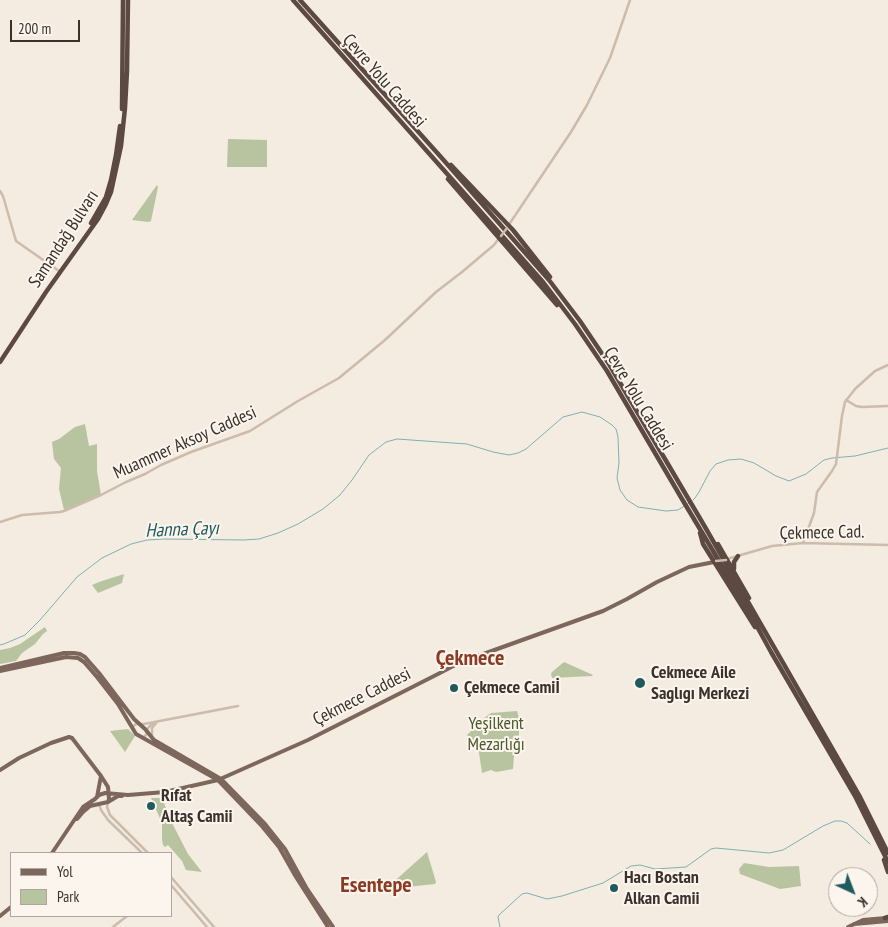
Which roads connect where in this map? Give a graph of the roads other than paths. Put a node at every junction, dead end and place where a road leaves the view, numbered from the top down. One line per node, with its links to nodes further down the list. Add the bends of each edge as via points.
1 (123, 0): 11 (highway, Samandağ Bulvarı, via 122,108 111,180 97,214)
2 (128, 0): 14 (highway, Samandağ Bulvarı, via 125,110 111,192 98,219)
3 (293, 0): 6 (highway, Çevre Yolu Caddesi)
4 (300, 0): 7 (highway, Çevre Yolu Caddesi)
5 (630, 0): 9 (street, Muammer Aksoy Caddesi, via 610,58 587,105)
6 (427, 152): 10 (highway); 12 (highway, Çevre Yolu Caddesi)
7 (440, 156): 9 (highway, via 456,169); 12 (highway, Çevre Yolu Caddesi, via 549,280)
8 (0, 191): 11 (street, via 16,241)
9 (508, 227): 10 (street, Muammer Aksoy Caddesi, bridge); 12 (highway, via 558,287)
10 (501, 237): 12 (highway, via 550,297); 18 (street, Muammer Aksoy Caddesi, via 340,378 250,431 191,452 64,511 22,515)
11 (59, 271): 13 (highway, Samandağ Bulvarı)
12 (578, 323): 19 (highway, Çevre Yolu Caddesi, via 682,499); 19 (highway, Çevre Yolu Caddesi, via 613,371)
13 (0, 358)
14 (0, 362)
15 (888, 365): 16 (street, via 876,371)
16 (846, 400): 17 (street, via 862,408); 20 (street, via 836,464 816,492 814,513)
17 (888, 406)
18 (0, 522)
19 (703, 527): 23 (highway, via 713,536); 24 (highway, via 703,544); 26 (highway, Çevre Yolu Caddesi); 27 (highway, Çevre Yolu Caddesi)
20 (803, 543): 21 (street, Çekmece Cad.); 22 (street, Çekmece Cad., via 772,546)
21 (888, 545)
22 (738, 556): 23 (street, Çekmece Cad.); 25 (highway, via 734,562)
23 (727, 559): 24 (street, Çekmece Cad., bridge); 25 (highway)
24 (715, 562): 27 (highway); 38 (main road, Çekmece Caddesi, via 690,567 594,614 461,662 308,740)
25 (735, 572): 26 (highway)
26 (772, 644): 49 (highway, Çevre Yolu Caddesi, via 859,796)
27 (771, 652): 49 (highway, Çevre Yolu Caddesi)
28 (0, 669): 31 (main road, via 64,653 80,654); 32 (main road, via 66,657 78,658 97,677)
29 (238, 706): 30 (street)
30 (158, 721): 31 (street); 33 (street); 35 (street, via 152,728)
31 (139, 724): 32 (street); 33 (main road)
32 (132, 727): 34 (main road)
33 (147, 732): 34 (street); 35 (main road)
34 (142, 738): 37 (main road)
35 (152, 738): 39 (main road)
36 (0, 770): 40 (main road, via 50,743 69,737)
37 (204, 773): 41 (main road); 42 (main road)
38 (235, 773): 39 (main road); 41 (main road, Çekmece Caddesi)
39 (213, 774): 41 (main road)
40 (101, 776): 43 (main road); 45 (main road)
41 (220, 780): 42 (main road, Çekmece Caddesi); 50 (main road)
42 (205, 784): 44 (main road, Çekmece Caddesi)
43 (108, 793): 44 (main road, Çekmece Caddesi); 45 (main road, Çekmece Caddesi); 46 (main road)
44 (128, 795): 46 (main road, Çekmece Caddesi)
45 (97, 797): 47 (main road); 48 (main road, via 83,807)
46 (108, 802): 47 (main road, Çekmece Caddesi); 54 (street, via 110,815)
47 (99, 804): 48 (main road, via 90,806); 53 (street, via 108,820)
48 (69, 829): 52 (main road)
49 (881, 843): 51 (highway, Çevre Yolu Caddesi); 55 (highway, Çevre Yolu Caddesi); 56 (highway)
50 (282, 848): 68 (main road); 69 (main road)
51 (888, 851)
52 (53, 852)
53 (141, 852)
54 (147, 852)
55 (888, 862)
56 (888, 872)
57 (172, 879): 59 (street)
58 (172, 886): 60 (street)
59 (194, 904): 60 (street, via 194,908); 67 (street)
60 (191, 907): 66 (street)
61 (10, 908): 62 (main road)
62 (0, 916)
63 (126, 917): 65 (street)
64 (887, 918): 70 (main road, via 863,920)
65 (113, 927)
66 (208, 927)
67 (214, 927)
68 (328, 927)
69 (333, 927)
70 (848, 927)

